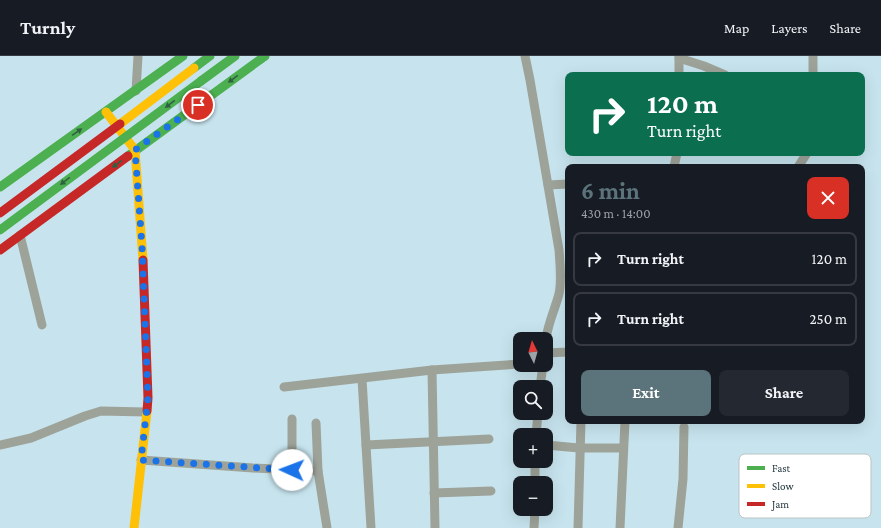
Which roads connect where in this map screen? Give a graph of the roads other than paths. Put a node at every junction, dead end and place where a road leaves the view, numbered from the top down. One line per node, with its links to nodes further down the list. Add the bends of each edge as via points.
1 (138, 56): 12 (street)
2 (184, 56): 12 (main road)
3 (210, 56): 18 (main road, bridge)
4 (234, 56): 19 (main road, one-way to 19, bridge)
5 (265, 56): 14 (main road, one-way to 14)
6 (525, 56): 15 (street)
7 (813, 56): 11 (street)
8 (679, 57): 9 (street); 10 (street)
9 (679, 72)
10 (718, 72)
11 (813, 72)
12 (136, 91): 13 (main road)
13 (106, 112): 14 (main road); 17 (main road, one-way to 13)
14 (135, 150): 20 (main road, one-way to 20); 30 (main road, via 142,246 148,398)
15 (548, 184): 16 (street); 23 (street, via 559,250 560,275 559,293)
16 (565, 184)
17 (0, 187)
18 (0, 212)
19 (0, 230)
20 (20, 235): 21 (main road); 22 (street)
21 (0, 250)
22 (42, 325)
23 (547, 332)
24 (565, 352): 25 (street)
25 (553, 353)
26 (513, 364): 27 (street)
27 (432, 370): 28 (street); 37 (street)
28 (362, 379): 29 (street); 39 (street)
29 (284, 388)
30 (146, 412): 38 (street, via 101,411 31,438); 43 (main road)
31 (292, 419): 44 (street)
32 (316, 423): 45 (street)
33 (581, 424): 41 (street)
34 (625, 424): 42 (street)
35 (684, 427): 56 (street, via 683,479)
36 (489, 439): 37 (street)
37 (433, 441): 39 (street); 47 (street)
38 (0, 445)
39 (366, 445): 51 (street)
40 (553, 446): 41 (street)
41 (579, 448): 42 (street); 54 (street)
42 (623, 448): 55 (street)
43 (141, 460): 44 (street); 49 (main road)
44 (292, 470): 45 (street)
45 (318, 471): 50 (street)
46 (491, 491): 47 (street)
47 (434, 493): 52 (street)
48 (535, 516): 53 (street)
49 (134, 528)
50 (327, 528)
51 (371, 528)
52 (435, 528)
53 (534, 528)
54 (578, 528)
55 (620, 528)
56 (678, 528)

